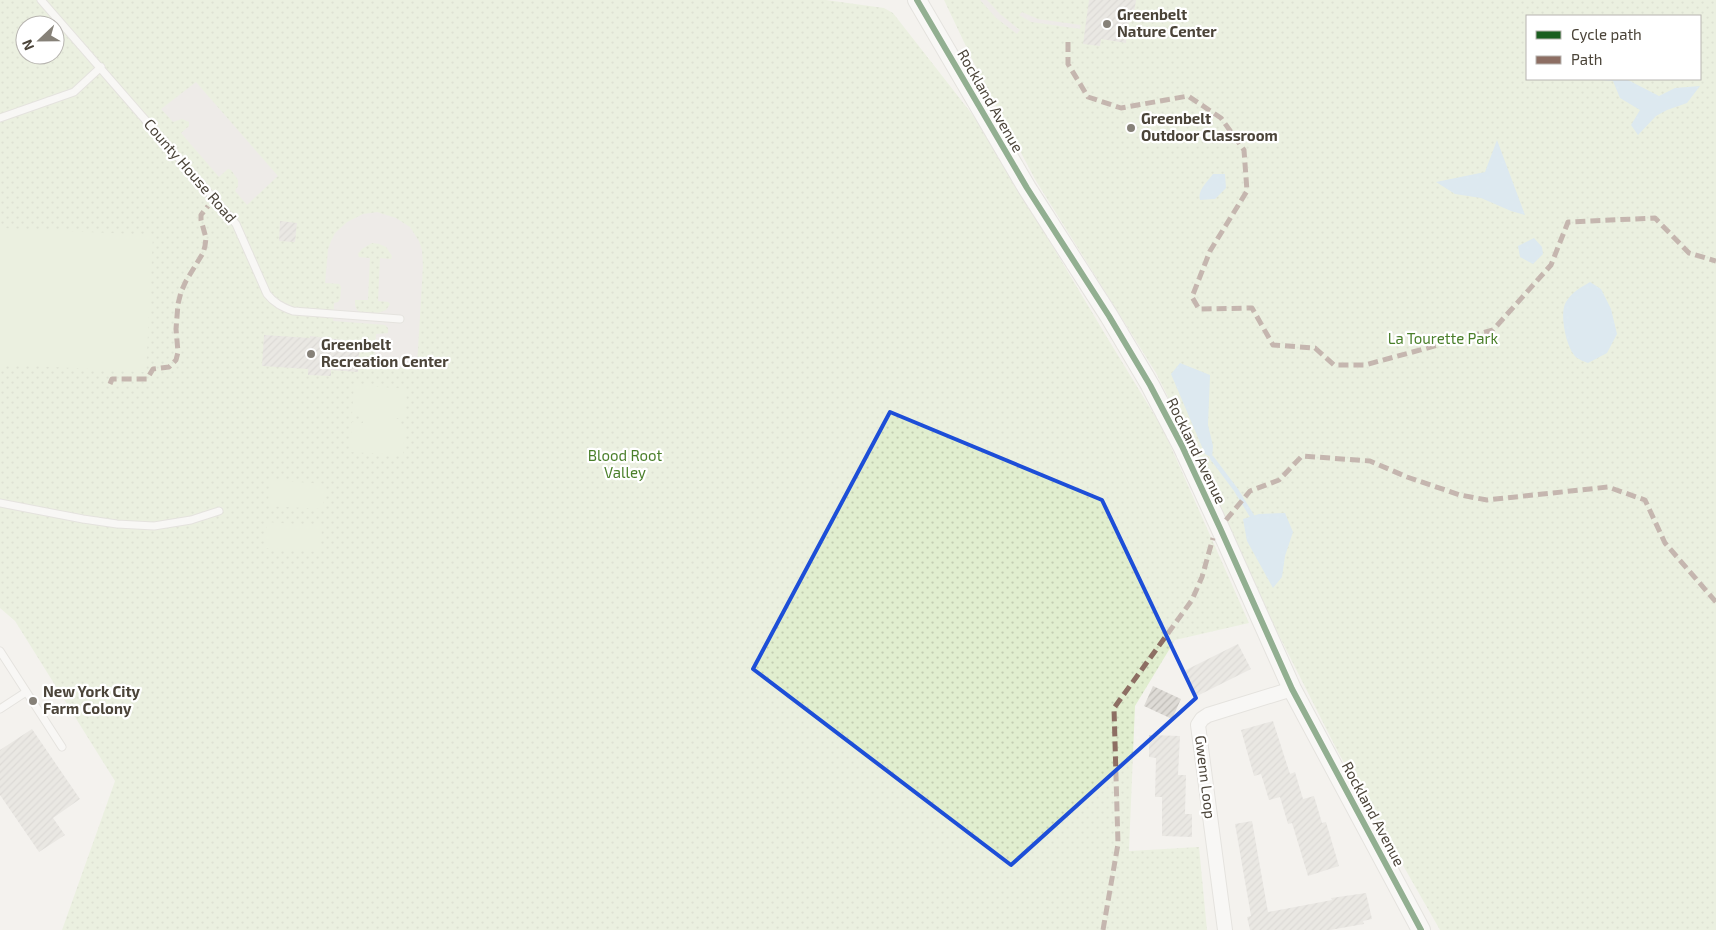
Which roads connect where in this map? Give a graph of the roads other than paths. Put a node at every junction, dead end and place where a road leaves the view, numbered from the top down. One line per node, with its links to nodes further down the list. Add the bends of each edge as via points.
1 (41, 0): 3 (lane, County House Road)
2 (917, 0): 9 (street, Rockland Avenue, via 1027,188 1150,385 1197,479)
3 (101, 67): 4 (lane, via 74,92); 5 (lane, County House Road, via 236,224 272,300 293,311)
4 (0, 118)
5 (400, 319)
6 (0, 503): 7 (lane, via 116,524 154,526)
7 (219, 511)
8 (0, 651): 10 (lane)
9 (1292, 689): 13 (street, Gwenn Loop, via 1208,715 1198,725); 14 (street, Rockland Avenue)
10 (26, 692): 11 (lane); 12 (lane)
11 (0, 709)
12 (62, 746)
13 (1225, 930)
14 (1421, 930)

